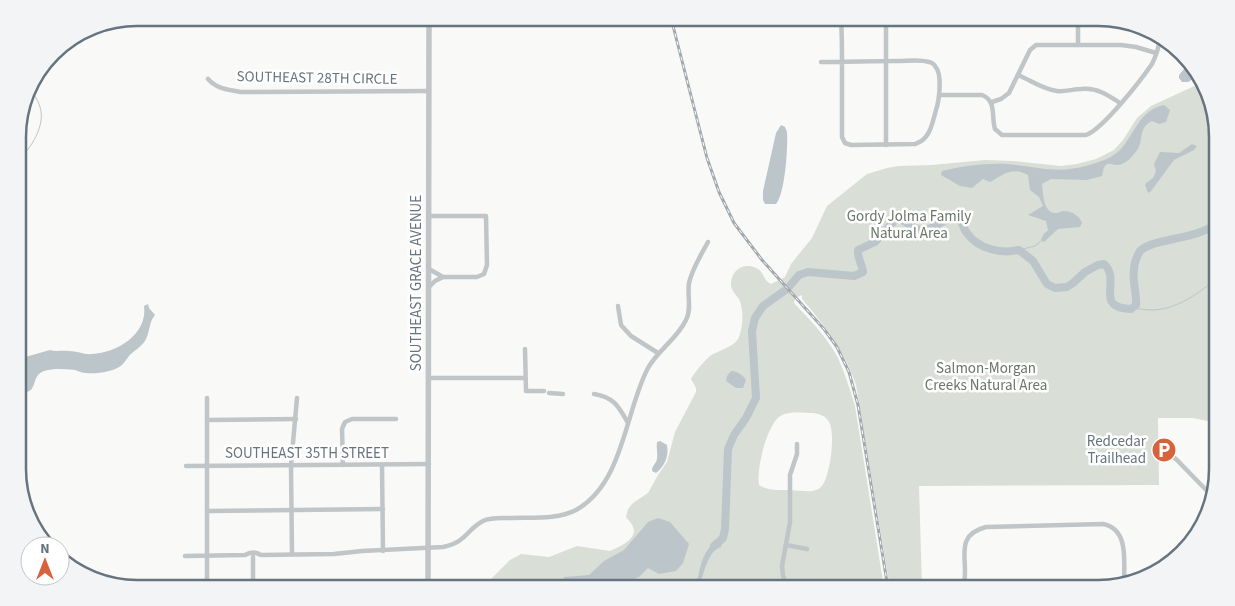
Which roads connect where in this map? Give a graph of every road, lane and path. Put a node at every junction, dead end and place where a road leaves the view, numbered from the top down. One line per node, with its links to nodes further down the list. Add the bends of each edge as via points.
1 (429, 26): 13 (street, SOUTHEAST GRACE AVENUE)
2 (842, 26): 10 (street)
3 (886, 26): 8 (street)
4 (1078, 26): 6 (street)
5 (1158, 44): 7 (street)
6 (1078, 45): 7 (street, via 1121,45); 11 (street, via 1033,47)
7 (1156, 53): 16 (street)
8 (886, 61): 10 (street); 14 (street, via 934,64 939,73); 17 (street)
9 (821, 62): 10 (street)
10 (842, 62): 17 (street, via 844,142 850,145)
11 (1018, 75): 15 (street, via 1007,95); 16 (street, via 1054,91 1096,90)
12 (208, 79): 13 (street, SOUTHEAST 28TH CIRCLE, via 219,88 242,92)
13 (429, 91): 18 (street, SOUTHEAST GRACE AVENUE)
14 (939, 95): 15 (street, via 982,95); 17 (street, via 923,141)
15 (992, 102): 16 (street, via 994,126 998,133 1007,136 1089,134)
16 (1120, 103)
17 (886, 145)
18 (429, 216): 20 (street, SOUTHEAST GRACE AVENUE); 21 (street, via 486,216 487,265 484,274)
19 (708, 242): 25 (street, via 690,278 687,319)
20 (429, 269): 21 (street); 22 (street, SOUTHEAST GRACE AVENUE)
21 (443, 277): 22 (street)
22 (429, 287): 26 (street, SOUTHEAST GRACE AVENUE)
23 (618, 306): 25 (street, via 622,325 631,336)
24 (525, 349): 27 (street)
25 (658, 353): 35 (street, via 635,397)
26 (428, 378): 27 (street); 38 (street, SOUTHEAST GRACE AVENUE)
27 (525, 378): 28 (street, via 526,391)
28 (563, 394)
29 (594, 394): 35 (street, via 618,405)
30 (207, 398): 34 (street)
31 (297, 398): 32 (street)
32 (296, 419): 34 (street); 43 (street)
33 (396, 419): 39 (street, via 352,419 345,422 342,429)
34 (207, 420): 42 (street)
35 (628, 423): 49 (street, via 622,446 608,476 591,499 575,510 549,517 494,518 483,521 454,545)
36 (797, 444): 48 (street, via 790,475 790,522)
37 (1159, 449): 44 (street, via 1176,459)
38 (429, 464): 40 (street, SOUTHEAST 35TH STREET); 49 (street, SOUTHEAST GRACE AVENUE)
39 (343, 465): 40 (street, SOUTHEAST 35TH STREET); 43 (street, SOUTHEAST 35TH STREET)
40 (382, 465): 45 (street)
41 (186, 466): 42 (street, SOUTHEAST 35TH STREET)
42 (207, 466): 43 (street, SOUTHEAST 35TH STREET); 47 (street)
43 (291, 466): 46 (street)
44 (1207, 490)
45 (383, 509): 46 (street); 51 (street)
46 (292, 510): 47 (street); 52 (street)
47 (207, 511): 56 (street)
48 (786, 545): 50 (street); 62 (street, via 782,571)
49 (428, 548): 51 (street); 61 (street, SOUTHEAST GRACE AVENUE)
50 (807, 549)
51 (383, 550): 52 (street)
52 (292, 554): 54 (street)
53 (245, 555): 54 (street); 56 (street); 57 (street)
54 (261, 555): 57 (street)
55 (185, 556): 56 (street)
56 (207, 556): 59 (street)
57 (253, 558): 60 (street)
58 (1124, 577): 63 (street, via 1124,546 1121,537 1110,526 986,527 976,530 966,540)
59 (207, 580)
60 (253, 580)
61 (428, 580)
62 (785, 580)
63 (965, 580)

